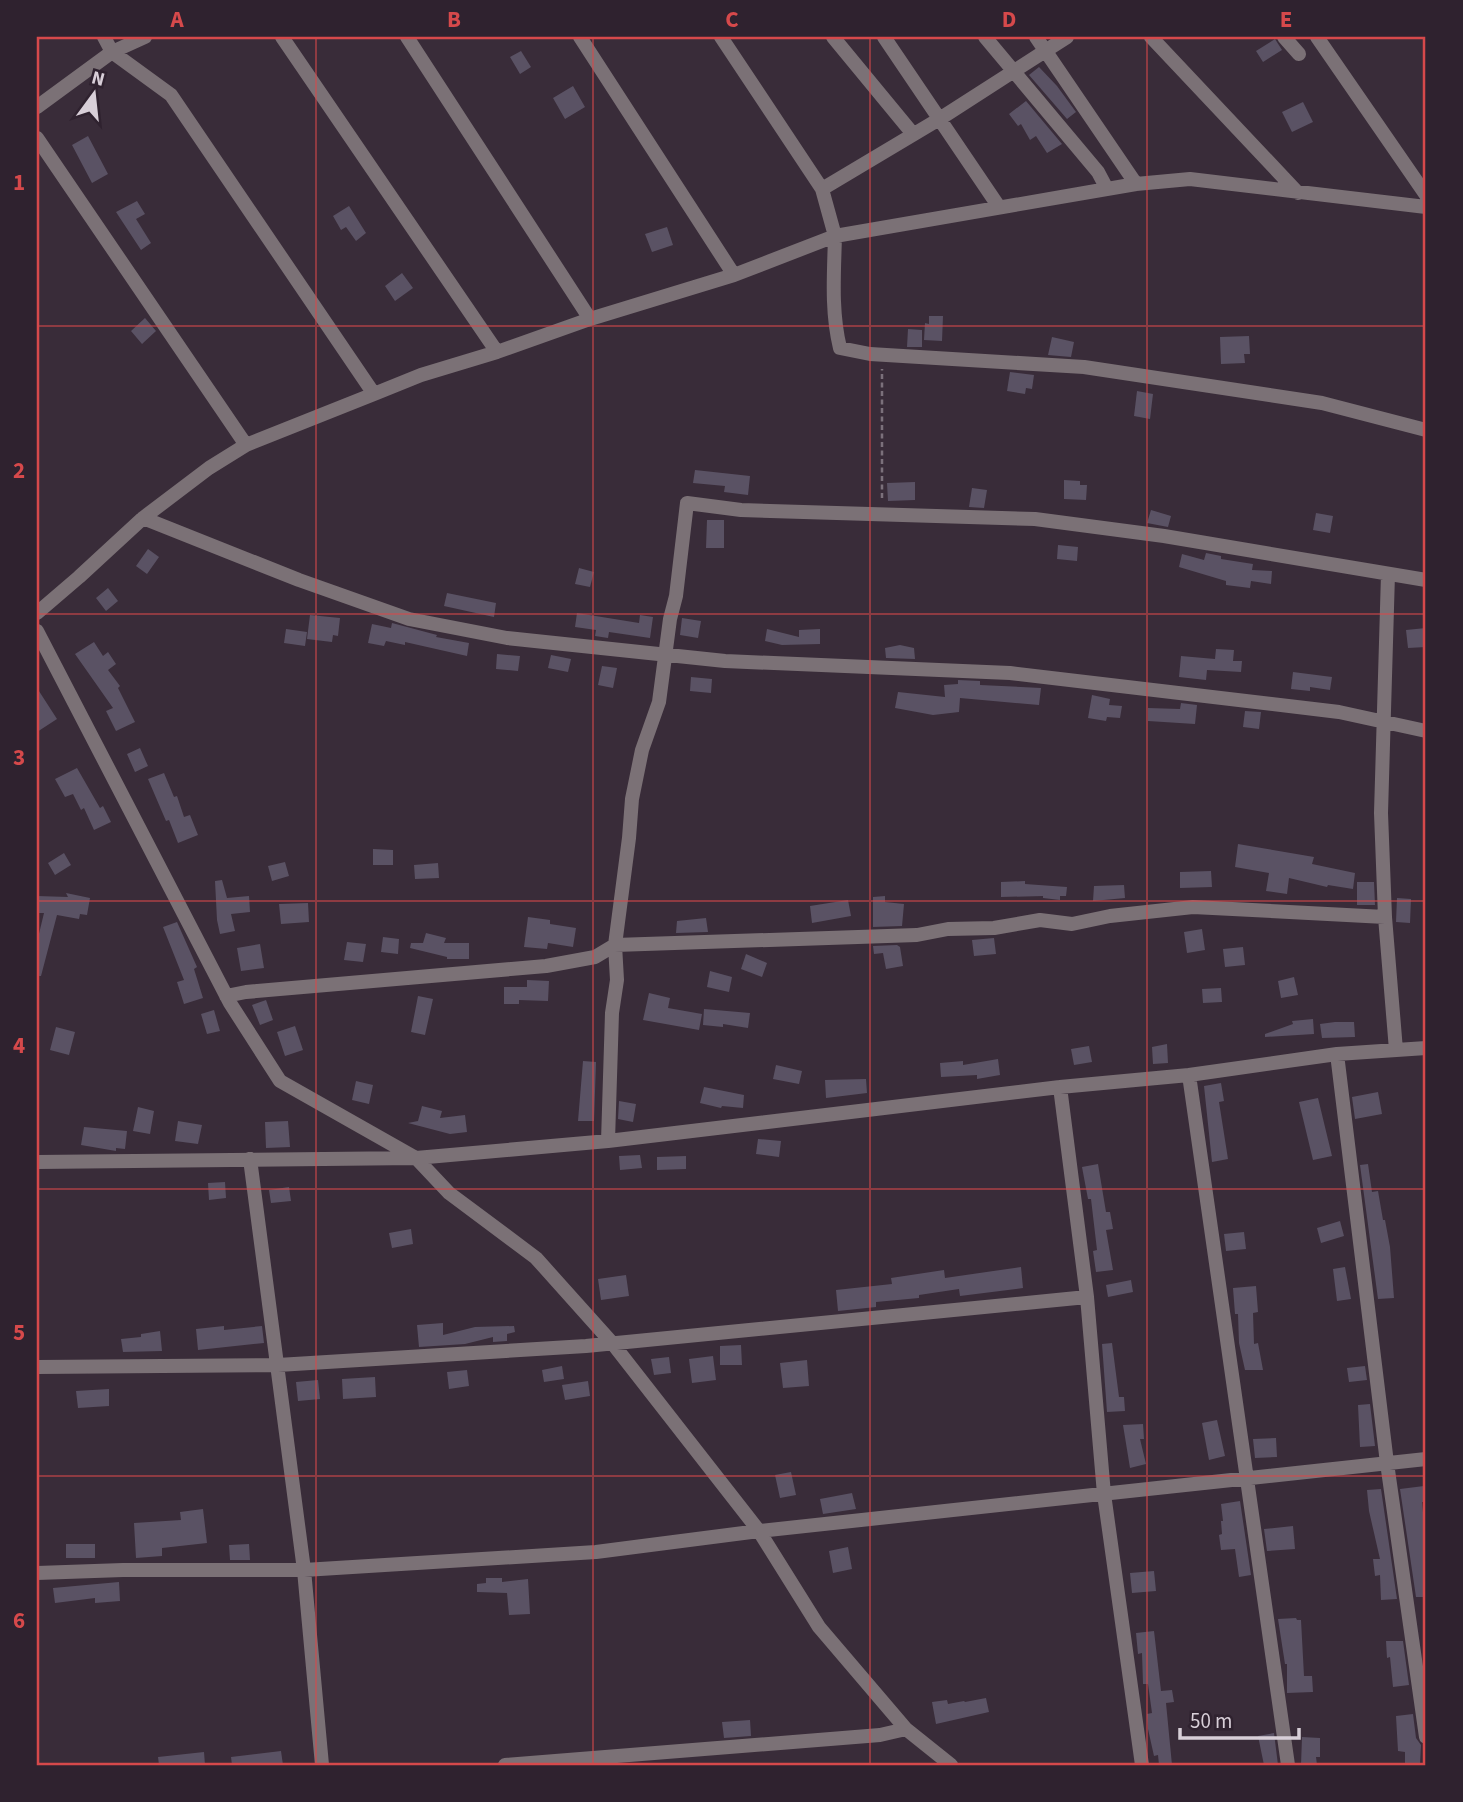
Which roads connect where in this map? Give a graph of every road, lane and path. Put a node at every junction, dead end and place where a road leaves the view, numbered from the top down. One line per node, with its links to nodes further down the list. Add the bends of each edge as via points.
1 (104, 37): 16 (street)
2 (145, 37): 16 (street)
3 (282, 37): 33 (street)
4 (407, 37): 32 (street)
5 (580, 37): 31 (street)
6 (721, 37): 24 (street)
7 (833, 37): 21 (street)
8 (884, 37): 20 (street)
9 (985, 37): 18 (street)
10 (1036, 37): 15 (street)
11 (1067, 37): 15 (street)
12 (1151, 37): 26 (street)
13 (1284, 37): 17 (street)
14 (1317, 37): 27 (street)
15 (1045, 50): 18 (street); 23 (street)
16 (113, 52): 19 (street); 35 (street, via 171,95)
17 (1298, 54)
18 (1014, 71): 20 (street); 25 (street)
19 (37, 107)
20 (941, 118): 21 (street); 28 (street)
21 (913, 134): 24 (street)
22 (37, 138): 37 (street)
23 (1136, 184): 25 (street); 26 (street, via 1190,179)
24 (822, 188): 30 (street)
25 (1107, 189): 28 (street)
26 (1298, 193): 29 (street)
27 (1426, 195)
28 (999, 207): 30 (street)
29 (1426, 207)
30 (835, 236): 31 (street); 34 (street, via 833,292 840,348)
31 (734, 275): 32 (street)
32 (590, 319): 33 (street)
33 (497, 352): 35 (street)
34 (882, 355): 36 (street, via 1097,369 1322,403); 38 (path)
35 (374, 394): 37 (street)
36 (1426, 430)
37 (246, 445): 39 (street)
38 (882, 516): 40 (street, via 1035,519); 44 (street, via 687,503)
39 (143, 518): 42 (street); 44 (street, via 409,619 507,638)
40 (1388, 574): 41 (street); 45 (street)
41 (1426, 579)
42 (37, 613)
43 (37, 631): 49 (street)
44 (664, 655): 45 (street, via 1010,673 1339,712); 48 (street, via 659,702 642,750 632,799)
45 (1382, 722): 46 (street); 47 (street)
46 (1426, 731)
47 (1385, 917): 48 (street, via 1193,907 1072,923 1040,920 917,934); 51 (street)
48 (615, 945): 49 (street, via 595,957 545,966); 55 (street)
49 (226, 996): 56 (street, via 280,1081)
50 (1426, 1048): 51 (street)
51 (1396, 1050): 52 (street)
52 (1337, 1054): 53 (street); 64 (street)
53 (1189, 1075): 54 (street); 65 (street)
54 (1060, 1087): 55 (street); 59 (street)
55 (608, 1140): 56 (street)
56 (416, 1158): 57 (street); 60 (street, via 449,1192 536,1258)
57 (250, 1159): 58 (street); 61 (street)
58 (37, 1162)
59 (1087, 1297): 60 (street); 66 (street)
60 (613, 1344): 61 (street); 67 (street)
61 (278, 1365): 62 (street); 68 (street)
62 (37, 1367)
63 (1426, 1459): 64 (street)
64 (1387, 1463): 65 (street); 71 (street)
65 (1245, 1478): 66 (street); 76 (street)
66 (1104, 1494): 67 (street); 75 (street)
67 (759, 1531): 68 (street, via 596,1552); 70 (street, via 819,1627)
68 (304, 1570): 69 (street); 72 (street)
69 (37, 1573)
70 (906, 1730): 73 (street); 74 (street)
71 (1426, 1737)
72 (322, 1765)
73 (505, 1765)
74 (951, 1765)
75 (1142, 1765)
76 (1288, 1765)

